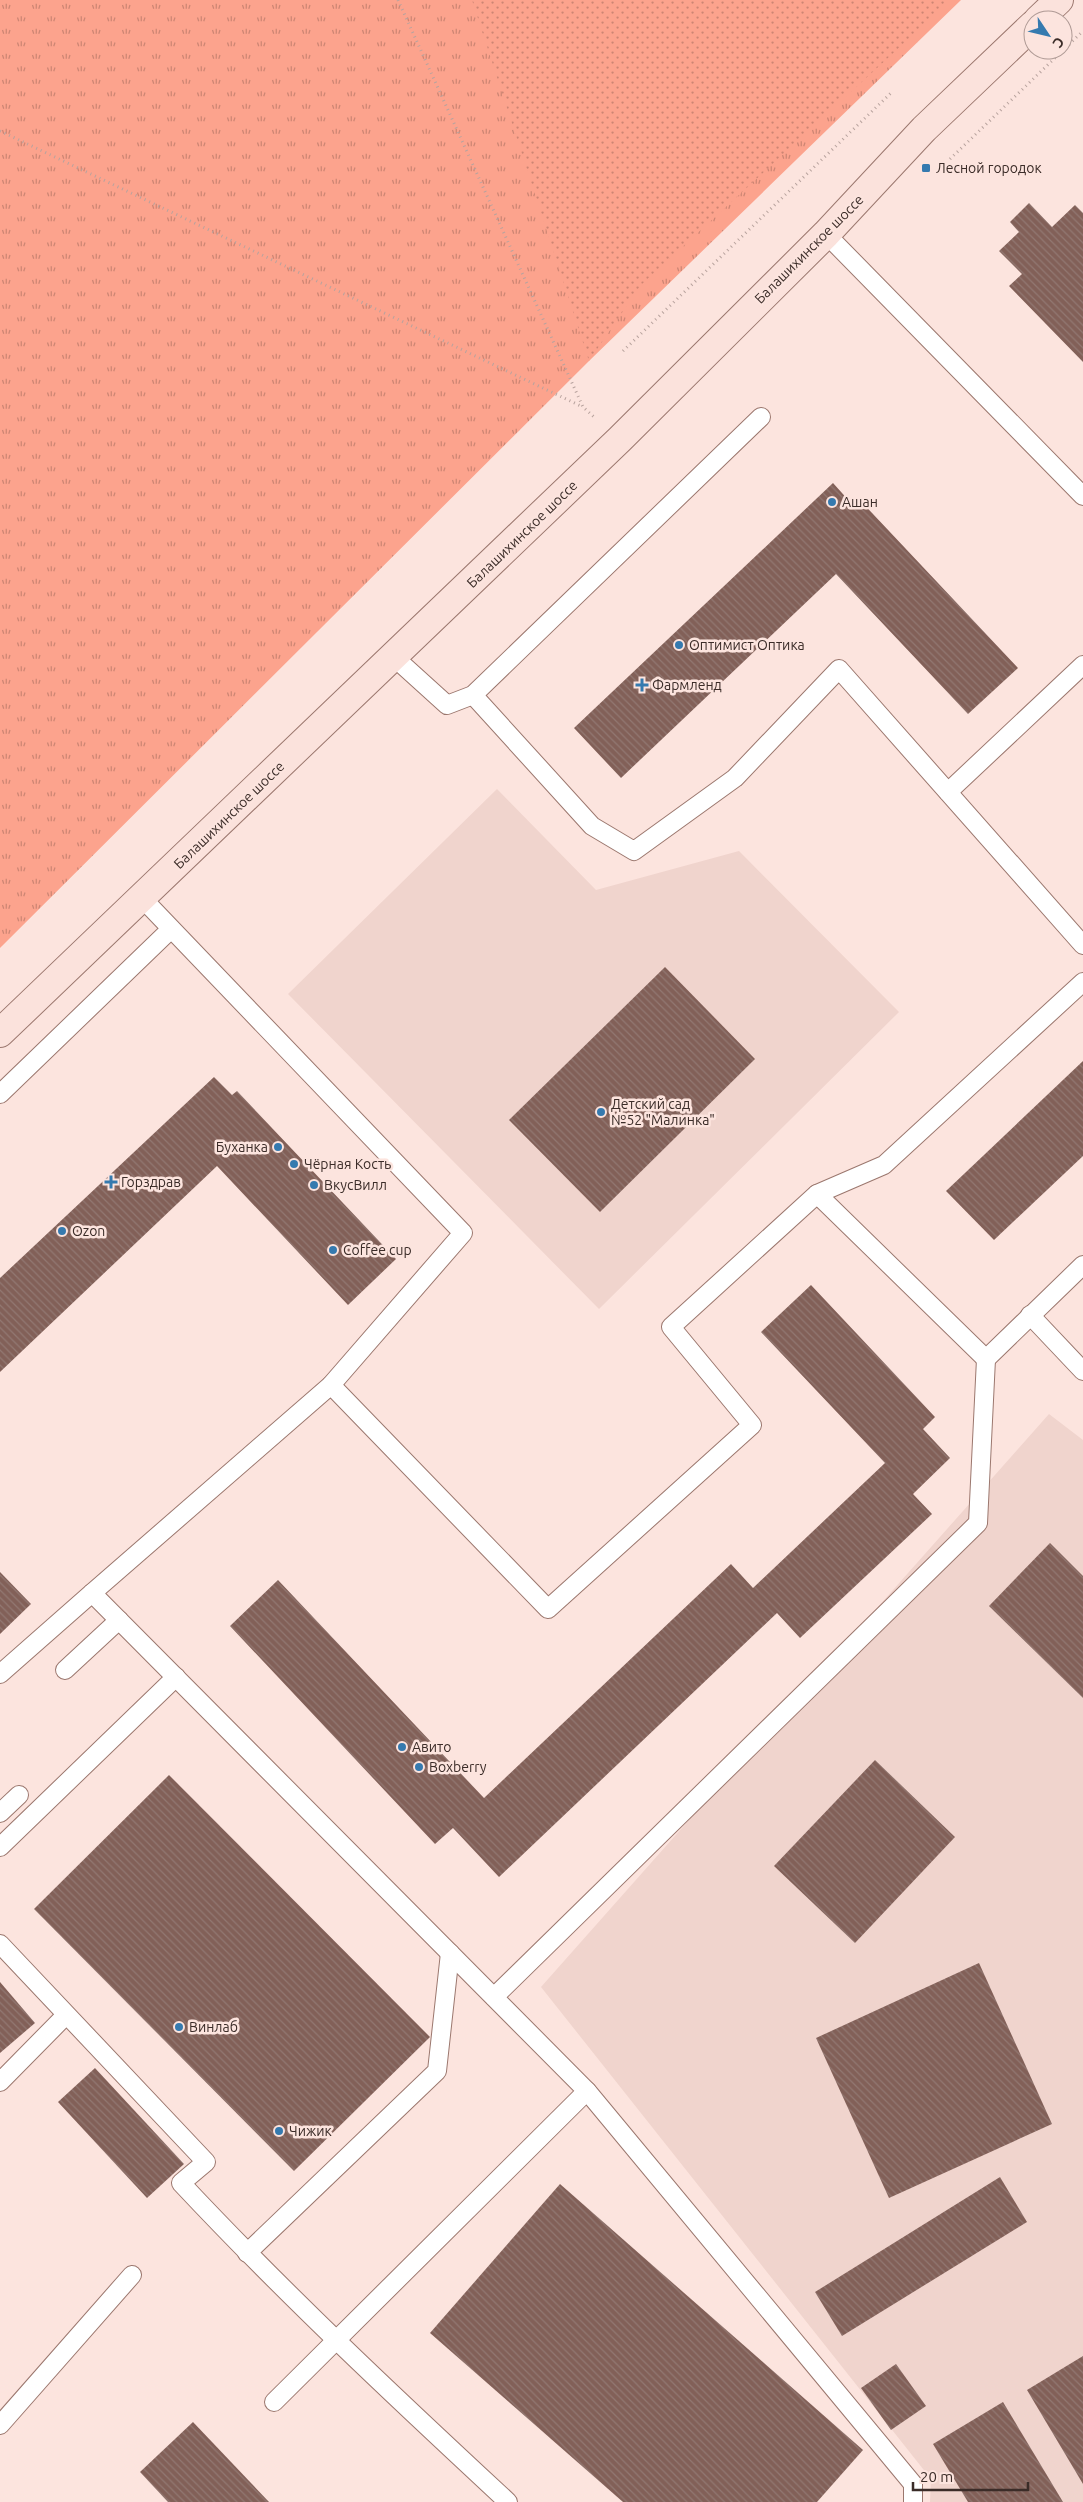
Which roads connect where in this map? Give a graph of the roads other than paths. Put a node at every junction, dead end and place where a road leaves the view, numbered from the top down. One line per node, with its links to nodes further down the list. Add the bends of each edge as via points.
1 (1059, 0): 2 (main road)
2 (1048, 10)
3 (1023, 35): 4 (main road, Балашихинское шоссе, via 924,129)
4 (826, 234): 6 (lane); 7 (main road, Балашихинское шоссе)
5 (761, 417): 9 (lane)
6 (1083, 496)
7 (394, 657): 9 (lane, via 447,705); 11 (main road, Балашихинское шоссе)
8 (1083, 665): 10 (lane)
9 (473, 695): 10 (lane, via 592,826 634,851 736,778 839,669)
10 (948, 792): 13 (lane)
11 (142, 898): 12 (lane); 15 (main road, Балашихинское шоссе)
12 (171, 929): 16 (lane); 22 (lane, via 463,1233)
13 (1083, 945)
14 (1083, 982): 17 (lane, via 884,1165)
15 (0, 1033)
16 (0, 1094)
17 (818, 1194): 20 (lane); 22 (lane, via 671,1327 752,1425 548,1609)
18 (1083, 1264): 19 (lane)
19 (1030, 1315): 20 (lane); 21 (lane)
20 (986, 1359): 33 (lane, via 978,1522)
21 (1083, 1371)
22 (331, 1385): 23 (lane)
23 (92, 1593): 24 (lane); 26 (lane)
24 (119, 1620): 25 (lane); 27 (lane)
25 (65, 1670)
26 (0, 1674)
27 (176, 1677): 30 (lane); 32 (lane)
28 (19, 1795): 29 (lane)
29 (0, 1814)
30 (0, 1847)
31 (0, 1944): 34 (lane)
32 (450, 1952): 33 (lane); 37 (lane, via 437,2071)
33 (494, 1997): 36 (lane)
34 (66, 2014): 35 (lane); 37 (lane, via 206,2162 181,2183)
35 (0, 2082)
36 (587, 2091): 39 (lane); 43 (lane, via 914,2484)
37 (247, 2253): 39 (lane)
38 (132, 2275): 41 (lane)
39 (335, 2341): 40 (lane); 42 (lane)
40 (274, 2402)
41 (0, 2425)
42 (508, 2502)
43 (913, 2502)

